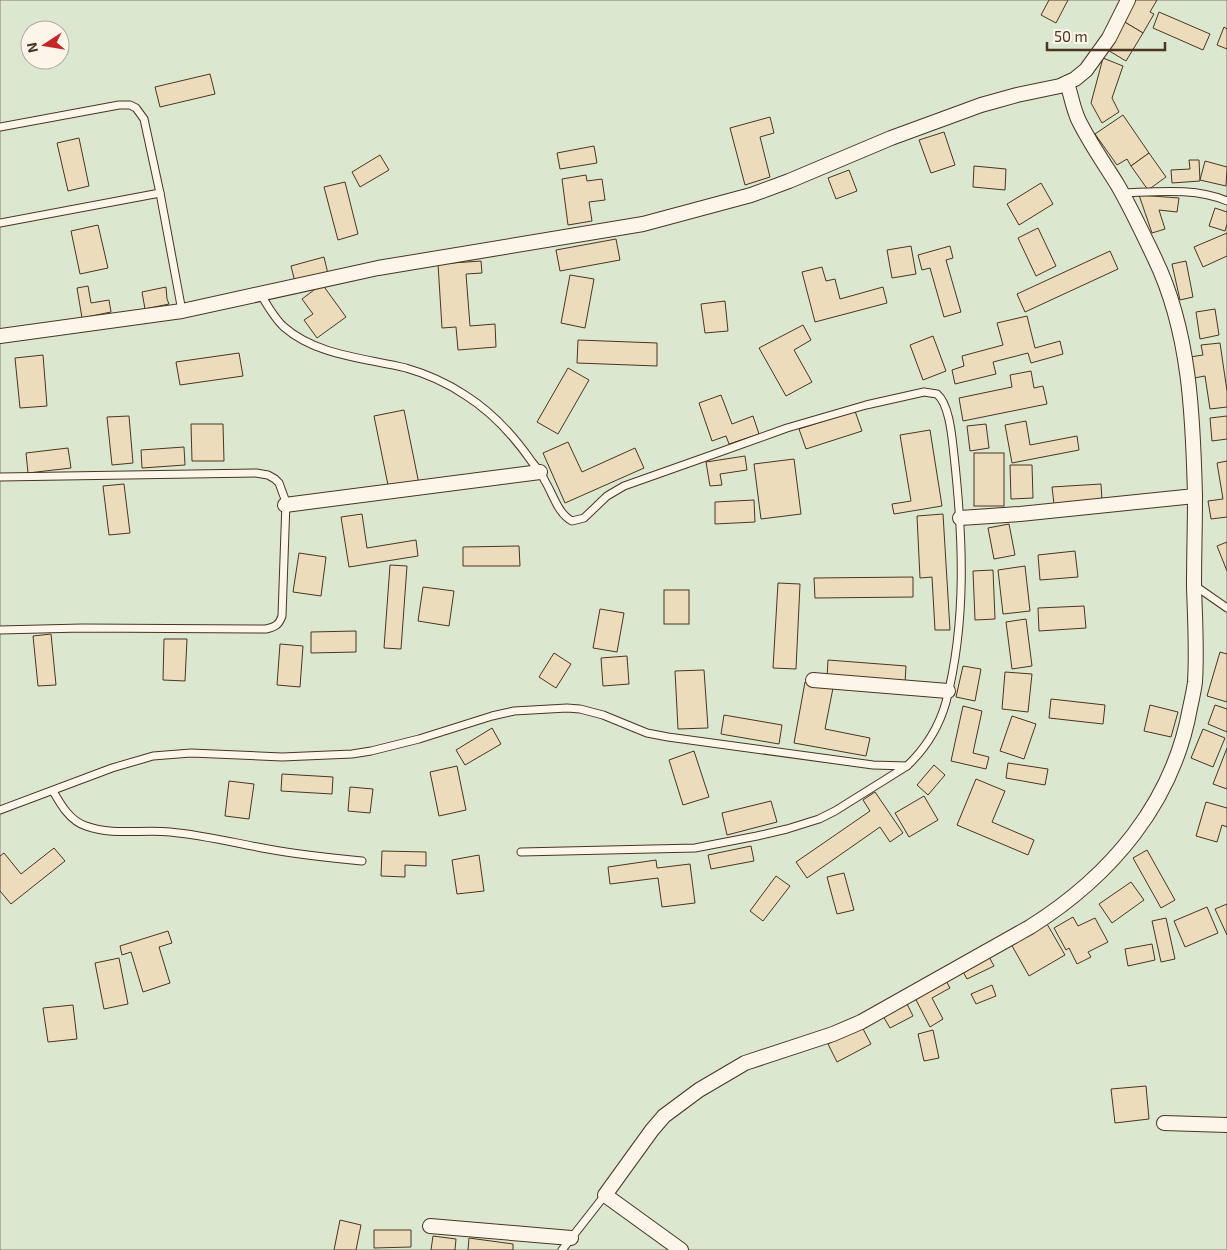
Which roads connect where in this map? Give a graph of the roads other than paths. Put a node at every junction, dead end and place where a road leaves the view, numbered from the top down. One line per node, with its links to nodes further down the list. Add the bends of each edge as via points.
1 (1128, 0): 2 (street, via 1109,38 1086,70)
2 (1067, 83): 5 (street, via 1078,119); 8 (street, via 982,105 890,138 771,188 643,224 378,268)
3 (0, 127): 4 (lane, via 130,105 144,119)
4 (160, 193): 7 (lane); 9 (lane)
5 (1122, 193): 6 (lane, via 1175,192); 13 (street, via 1156,260 1185,356 1194,434)
6 (1227, 202)
7 (0, 222)
8 (260, 293): 9 (street); 11 (lane, via 280,323 306,342 432,377 460,391 506,429)
9 (182, 311): 10 (street)
10 (0, 336)
11 (540, 472): 14 (street); 15 (lane, via 562,514 572,521 578,520 607,496 634,482 787,428 866,405 930,392 941,397 949,421)
12 (0, 477): 14 (lane, via 256,473 268,475 279,483)
13 (1195, 496): 15 (street); 16 (street)
14 (285, 505): 18 (lane, via 282,616 276,626 266,629)
15 (960, 518): 20 (lane, via 961,597 957,646)
16 (1194, 585): 17 (lane); 28 (street, via 1194,683 1179,754 1147,816 1107,866 1051,914 885,1009 833,1034 745,1064 699,1090 664,1116)
17 (1227, 608)
18 (0, 630)
19 (814, 680): 20 (street)
20 (948, 691): 21 (lane, via 934,732)
21 (907, 766): 22 (lane, via 844,762 668,738 592,712 567,708 514,711 419,740 352,754 282,757 191,753 153,756); 24 (lane, via 835,811 787,829 695,848)
22 (53, 791): 23 (lane); 25 (lane, via 65,812 79,824 96,829 203,836 315,857)
23 (0, 810)
24 (520, 852)
25 (362, 861)
26 (1164, 1122): 27 (street)
27 (1227, 1125)
28 (605, 1195): 30 (lane); 32 (street)
29 (430, 1226): 30 (street)
30 (571, 1238): 31 (lane)
31 (562, 1250)
32 (681, 1250)

